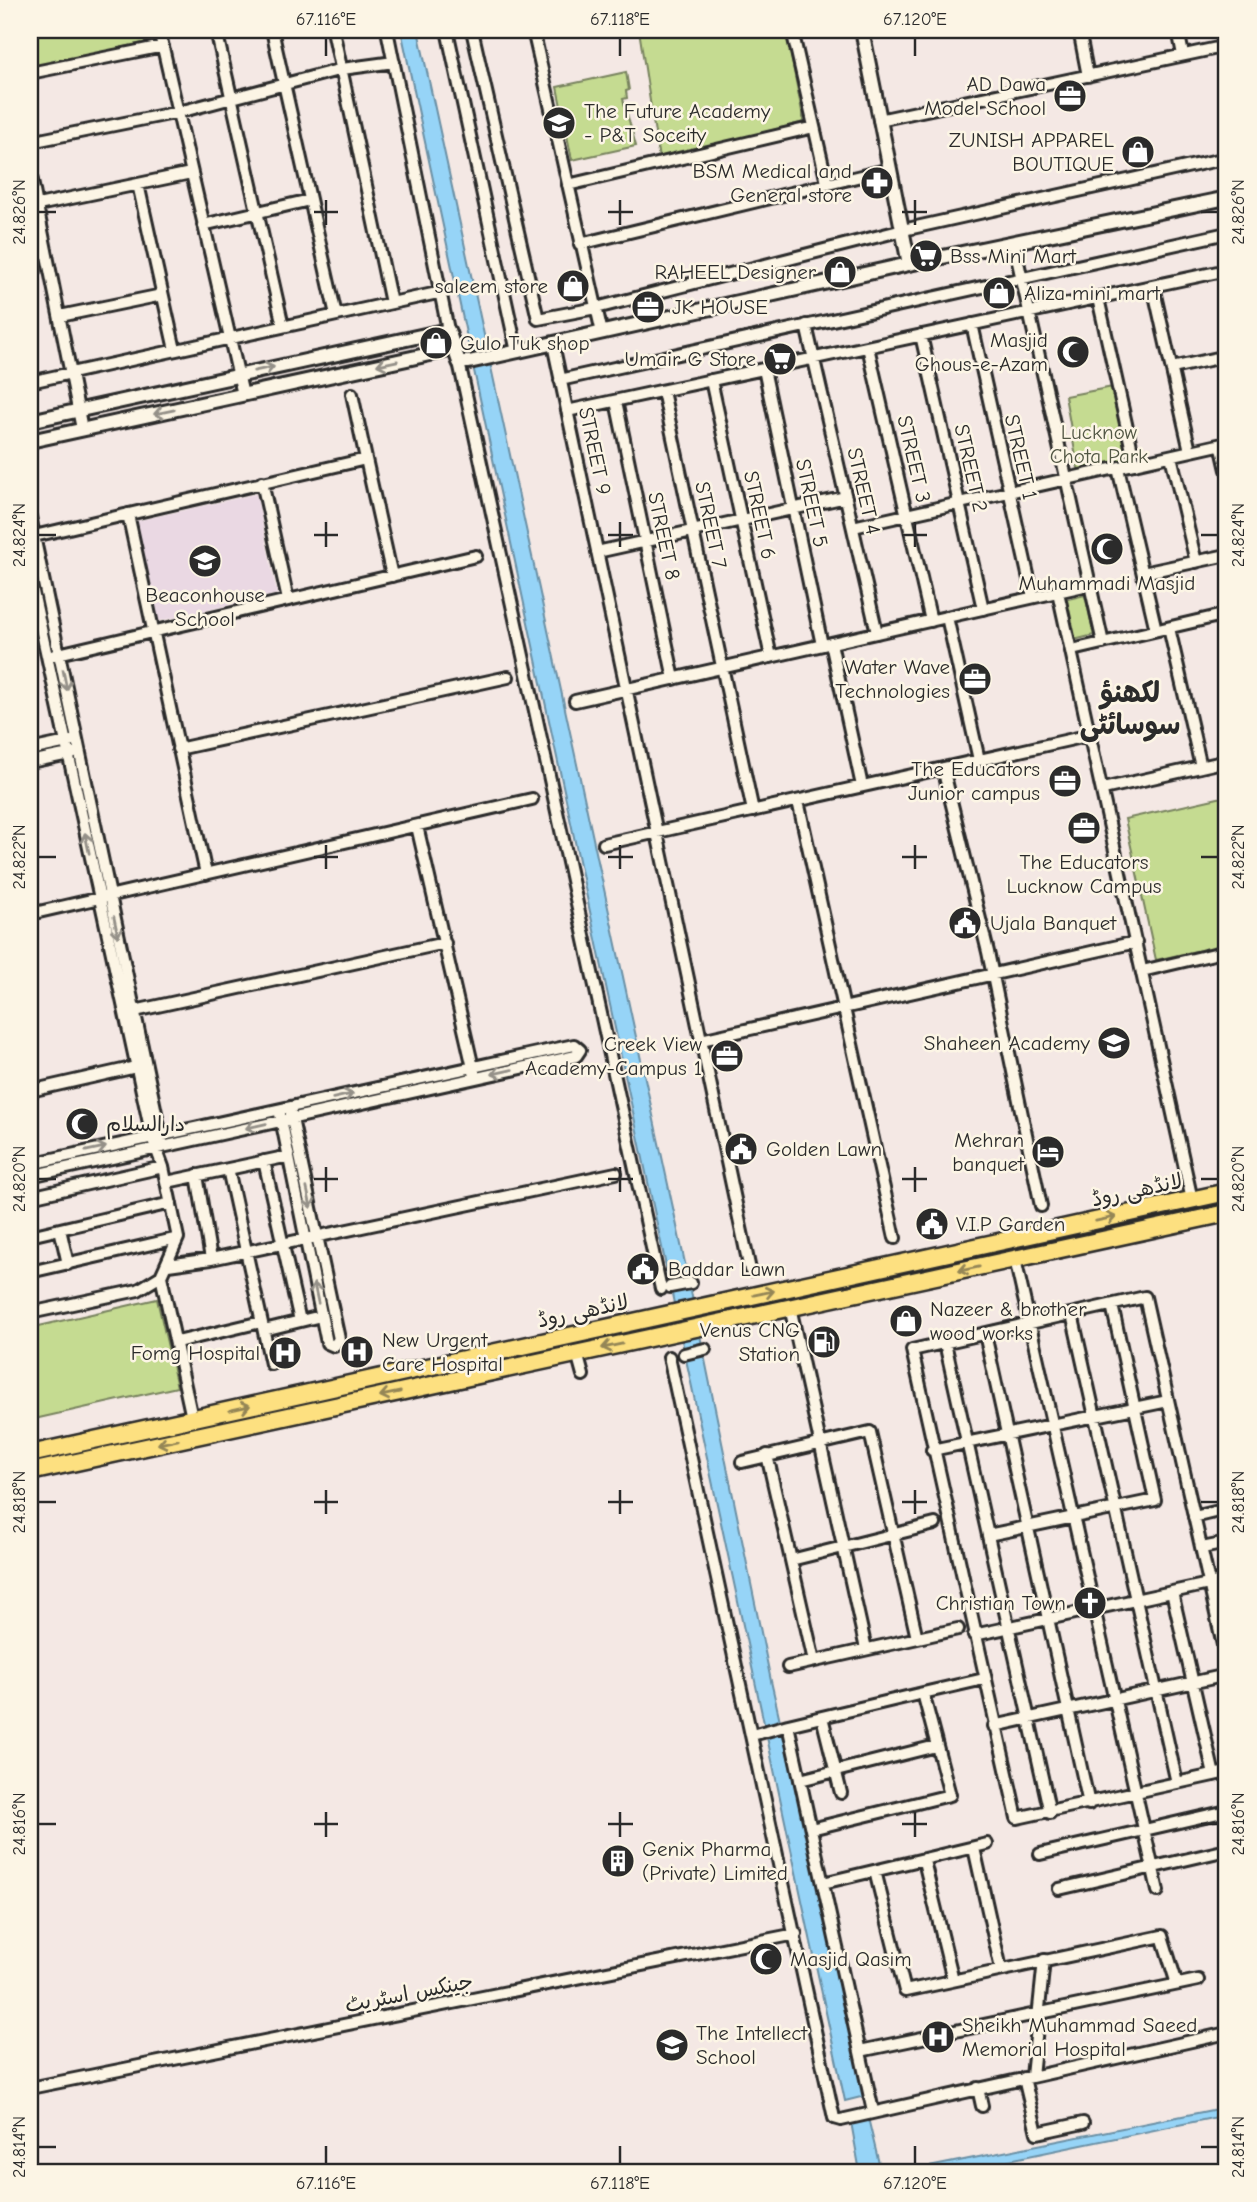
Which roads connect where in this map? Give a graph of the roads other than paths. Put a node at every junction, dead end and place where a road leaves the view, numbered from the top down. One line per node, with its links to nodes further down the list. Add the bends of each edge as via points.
1 (159, 30): 14 (street)
2 (216, 30): 22 (street)
3 (272, 30): 21 (street)
4 (333, 30): 18 (street)
5 (387, 30): 17 (street)
6 (447, 30): 66 (street)
7 (472, 30): 51 (street, via 538,319)
8 (533, 30): 33 (street)
9 (810, 30): 13 (street)
10 (862, 30): 24 (street)
11 (1079, 30): 20 (street)
12 (1178, 30): 16 (street)
13 (793, 32): 25 (street)
14 (163, 46): 19 (street); 23 (street)
15 (1227, 46): 16 (street)
16 (1183, 55): 20 (street)
17 (394, 62): 18 (street); 47 (street)
18 (342, 69): 21 (street); 50 (street)
19 (30, 73)
20 (1088, 76): 24 (street)
21 (283, 84): 22 (street); 35 (street)
22 (231, 100): 23 (street); 37 (street)
23 (179, 112): 26 (street); 30 (street)
24 (879, 120): 28 (street)
25 (814, 127): 31 (street); 33 (street)
26 (30, 142)
27 (1227, 158): 39 (street)
28 (890, 169): 31 (street); 39 (street)
29 (30, 171): 36 (street)
30 (191, 173): 32 (street); 38 (street)
31 (827, 183): 41 (street)
32 (138, 184): 36 (street); 48 (street)
33 (568, 185): 41 (street)
34 (1227, 198): 42 (street)
35 (310, 200): 37 (street); 53 (street)
36 (38, 205): 54 (street)
37 (257, 213): 38 (street); 56 (street)
38 (204, 225): 61 (street)
39 (903, 229): 43 (street); 51 (street)
40 (1227, 233): 45 (street)
41 (580, 244): 51 (street)
42 (1014, 244): 43 (street); 45 (street)
43 (909, 264): 59 (street)
44 (1227, 270): 46 (street)
45 (1021, 278): 52 (street); 57 (street)
46 (1153, 286): 49 (street); 70 (street)
47 (442, 292): 50 (street); 58 (street)
48 (162, 295): 54 (street); 65 (street)
49 (1098, 298): 52 (street); 90 (street)
50 (391, 303): 53 (street)
51 (596, 307): 59 (street)
52 (1029, 312): 55 (street); 93 (street)
53 (336, 315): 56 (street)
54 (60, 316): 72 (street)
55 (972, 324): 60 (street); 95 (street, STREET 1)
56 (283, 326): 61 (street)
57 (806, 326): 68 (street, STREET 4); 74 (street)
58 (449, 330): 64 (street); 73 (street, one-way to 58)
59 (602, 333): 62 (street)
60 (921, 335): 63 (street); 97 (street, STREET 2)
61 (231, 338): 65 (street); 73 (street)
62 (553, 344): 66 (street); 74 (street, STREET 9)
63 (868, 347): 68 (street); 100 (street, STREET 3)
64 (453, 349): 69 (street); 79 (street, one-way to 79)
65 (175, 350): 72 (street)
66 (517, 352): 69 (street)
67 (1227, 356): 70 (street)
68 (813, 358): 71 (street); 96 (street, STREET 4)
69 (464, 362): 200 (street, via 666,1288)
70 (1172, 368): 87 (street)
71 (764, 369): 75 (street); 98 (street, STREET 5)
72 (71, 372): 76 (street); 81 (street)
73 (239, 374): 79 (street); 81 (street)
74 (560, 380): 82 (street, STREET 9)
75 (711, 380): 77 (street); 102 (street, STREET 6)
76 (30, 382)
77 (663, 391): 80 (street); 104 (street, STREET 7)
78 (352, 394): 89 (street)
79 (243, 395): 84 (street, one-way to 84)
80 (616, 401): 82 (street); 106 (street, STREET 8)
81 (79, 410): 83 (street); 84 (street)
82 (567, 411): 107 (street, STREET 9)
83 (30, 421)
84 (82, 429): 85 (street)
85 (30, 441)
86 (1224, 444): 87 (street); 92 (street)
87 (1190, 452): 88 (street)
88 (1171, 456): 90 (street); 110 (street)
89 (366, 459): 94 (street); 112 (street)
90 (1135, 464): 91 (street)
91 (1118, 468): 93 (street); 111 (street)
92 (1227, 470)
93 (1065, 480): 95 (street); 114 (street)
94 (262, 482): 99 (street); 117 (street)
95 (1009, 492): 97 (street); 116 (street, STREET 1)
96 (846, 497): 98 (street); 103 (street, STREET 4)
97 (959, 503): 100 (street); 118 (street, STREET 2)
98 (793, 509): 102 (street); 127 (street, STREET 5)
99 (128, 514): 105 (street); 124 (street)
100 (907, 515): 103 (street); 121 (street, STREET 3)
101 (30, 517): 105 (street)
102 (741, 520): 104 (street); 131 (street, STREET 6)
103 (853, 527): 125 (street, STREET 4)
104 (692, 531): 106 (street); 132 (street, STREET 7)
105 (32, 536): 129 (street)
106 (646, 541): 107 (street); 134 (street, STREET 8)
107 (597, 552): 135 (street, STREET 9)
108 (1227, 555): 110 (street)
109 (476, 556): 112 (street)
110 (1196, 562): 111 (street)
111 (1143, 573): 123 (street)
112 (392, 576): 117 (street)
113 (30, 578): 130 (street)
114 (1088, 585): 115 (street); 126 (street)
115 (1058, 592): 116 (street); 128 (street)
116 (1033, 597): 118 (street)
117 (288, 600): 124 (street)
118 (983, 609): 120 (street)
119 (1227, 614): 122 (street)
120 (947, 617): 121 (street); 141 (street)
121 (931, 621): 125 (street)
122 (1169, 628): 123 (street); 144 (street)
123 (1156, 630): 126 (street)
124 (153, 632): 129 (street); 139 (street)
125 (877, 633): 127 (street)
126 (1102, 643): 128 (street)
127 (826, 644): 131 (street); 146 (street, STREET 5)
128 (1072, 650): 137 (street)
129 (60, 653): 130 (street); 138 (street, one-way to 138)
130 (47, 656): 138 (street)
131 (771, 657): 132 (street)
132 (721, 668): 134 (street); 150 (street, STREET 7)
133 (508, 677): 139 (street)
134 (674, 679): 135 (street)
135 (626, 690): 136 (street); 152 (street, STREET 9)
136 (575, 701)
137 (1091, 735): 141 (street); 147 (street)
138 (73, 747): 140 (street); 143 (street); 155 (street)
139 (178, 749): 154 (street)
140 (30, 750)
141 (979, 760): 145 (street)
142 (1227, 761): 144 (street)
143 (30, 762)
144 (1201, 767): 147 (street)
145 (943, 768): 146 (street); 161 (street)
146 (862, 786): 149 (street)
147 (1102, 789): 157 (street)
148 (532, 799): 151 (street)
149 (798, 801): 150 (street); 162 (street)
150 (753, 811): 152 (street)
151 (417, 826): 154 (street); 158 (street)
152 (657, 832): 153 (street); 164 (street, STREET 9)
153 (604, 844)
154 (206, 874): 155 (street)
155 (104, 897): 156 (street); 163 (street)
156 (30, 914)
157 (1136, 942): 160 (street); 161 (street)
158 (445, 943): 163 (street); 166 (street)
159 (1227, 951): 160 (street)
160 (1142, 971): 181 (street)
161 (992, 974): 162 (street); 183 (street)
162 (844, 1007): 164 (street); 189 (street)
163 (129, 1012): 165 (street); 169 (street)
164 (701, 1040): 197 (street, STREET 9)
165 (136, 1067): 167 (street); 169 (street)
166 (474, 1073): 166 (street, one-way to 166, via 573,1045 580,1050 576,1056); 168 (street)
167 (30, 1091)
168 (286, 1114): 169 (street); 170 (street, one-way to 170); 171 (street); 187 (street, one-way to 187)
169 (156, 1136): 170 (street); 173 (street, one-way to 169)
170 (160, 1155): 177 (street); 178 (street); 180 (street)
171 (289, 1156): 172 (street); 190 (street)
172 (264, 1161): 174 (street); 191 (street)
173 (30, 1164)
174 (228, 1169): 176 (street); 192 (street)
175 (616, 1173): 187 (street)
176 (197, 1175): 178 (street); 193 (street)
177 (30, 1176): 180 (street)
178 (167, 1182): 182 (street)
179 (1227, 1192): 181 (main road, لانڈھی روڈ)
180 (32, 1196)
181 (1192, 1200): 221 (main road, لانڈھی روڈ, one-way to 181)
182 (172, 1203): 185 (street); 188 (street)
183 (1041, 1206)
184 (1227, 1213): 194 (main road, لانڈھی روڈ)
185 (61, 1229): 186 (street); 195 (street)
186 (30, 1236)
187 (317, 1237): 190 (street); 205 (street, via 337,1344 327,1343)
188 (178, 1238): 195 (street); 196 (street)
189 (895, 1238)
190 (305, 1239): 191 (street); 205 (street, one-way to 190)
191 (282, 1244): 192 (street); 206 (street)
192 (246, 1252): 193 (street); 208 (street)
193 (211, 1259): 196 (street)
194 (1015, 1259): 202 (main road, لانڈھی روڈ, one-way to 202); 207 (street)
195 (68, 1264): 198 (street)
196 (168, 1265): 199 (street)
197 (750, 1270)
198 (30, 1272)
199 (160, 1276): 203 (street, via 138,1290); 210 (street)
200 (691, 1283)
201 (1112, 1305): 204 (street); 218 (street, via 1145,1297); 219 (street)
202 (790, 1307): 213 (main road, لانڈھی روڈ, one-way to 213); 225 (street)
203 (30, 1314)
204 (1072, 1314): 207 (street); 220 (street)
205 (321, 1316): 206 (street)
206 (300, 1321): 208 (street)
207 (1030, 1324): 209 (street); 222 (street)
208 (262, 1326): 210 (street); 216 (street)
209 (985, 1334): 211 (street); 223 (street)
210 (177, 1342): 221 (street)
211 (945, 1343): 224 (street); 226 (street, via 912,1350)
212 (705, 1349): 214 (street)
213 (577, 1353): 217 (street); 230 (main road, لانڈھی روڈ, one-way to 230)
214 (684, 1354)
215 (669, 1357): 269 (street)
216 (271, 1364)
217 (583, 1375)
218 (1168, 1401): 219 (street); 234 (street)
219 (1135, 1407): 220 (street); 231 (street, via 1155,1500)
220 (1095, 1416): 222 (street); 231 (street)
221 (192, 1418): 227 (main road, لانڈھی روڈ)
222 (1052, 1425): 223 (street); 233 (street)
223 (1007, 1434): 224 (street); 236 (street)
224 (969, 1442): 226 (street); 238 (street)
225 (820, 1443): 228 (street); 237 (street, via 872,1434); 240 (street)
226 (932, 1450): 252 (street)
227 (30, 1454)
228 (767, 1455): 229 (street); 242 (street)
229 (742, 1462)
230 (30, 1472)
231 (1115, 1507): 233 (street); 246 (street)
232 (1227, 1509): 234 (street)
233 (1073, 1517): 236 (street); 247 (street)
234 (1194, 1517): 241 (street)
235 (935, 1524): 237 (street)
236 (1027, 1527): 238 (street); 248 (street)
237 (895, 1534): 240 (street); 253 (street)
238 (988, 1535): 249 (street)
239 (1227, 1543): 241 (street)
240 (843, 1547): 242 (street); 254 (street)
241 (1202, 1548): 244 (street)
242 (791, 1560): 255 (street)
243 (1227, 1580): 244 (street)
244 (1209, 1583): 245 (street); 251 (street)
245 (1172, 1591): 246 (street); 260 (street)
246 (1136, 1599): 247 (street); 261 (street)
247 (1094, 1608): 248 (street); 263 (street)
248 (1047, 1619): 249 (street); 264 (street)
249 (1007, 1627): 252 (street); 266 (street)
250 (958, 1629): 253 (street)
251 (1224, 1633): 256 (street)
252 (974, 1634): 259 (street)
253 (917, 1638): 254 (street)
254 (866, 1649): 255 (street)
255 (814, 1661): 257 (street)
256 (1227, 1663)
257 (788, 1667)
258 (1227, 1675): 260 (street)
259 (984, 1679): 262 (street); 268 (street)
260 (1193, 1683): 261 (street); 273 (street)
261 (1156, 1691): 263 (street); 275 (street)
262 (923, 1693): 265 (street); 270 (street)
263 (1115, 1700): 264 (street); 277 (street)
264 (1067, 1710): 266 (street); 278 (street)
265 (822, 1717): 267 (street); 271 (street)
266 (1028, 1718): 268 (street); 280 (street)
267 (787, 1726): 269 (street); 274 (street)
268 (994, 1726): 280 (street, via 1017,1818)
269 (758, 1734): 293 (street)
270 (936, 1746): 271 (street); 281 (street, via 948,1797)
271 (835, 1770): 274 (street); 276 (street)
272 (1227, 1772): 273 (street)
273 (1214, 1775): 275 (street)
274 (800, 1780): 281 (street)
275 (1177, 1783): 277 (street)
276 (841, 1793)
277 (1136, 1793): 278 (street); 282 (street)
278 (1089, 1804): 280 (street)
279 (1227, 1811): 282 (street)
280 (1050, 1813)
281 (811, 1829): 290 (street)
282 (1144, 1830): 286 (street); 288 (street)
283 (987, 1844): 284 (street)
284 (974, 1848): 287 (street); 295 (street)
285 (1227, 1850): 288 (street)
286 (1040, 1854)
287 (924, 1861): 289 (street); 296 (street)
288 (1152, 1868): 291 (street); 292 (street)
289 (875, 1871): 290 (street); 296 (street, via 905,1991)
290 (823, 1883): 301 (street)
291 (1059, 1889)
292 (1158, 1891)
293 (796, 1934): 303 (street, جینکس اسٹریٹ); 306 (street, via 834,2118)
294 (1044, 1960): 295 (street); 298 (street, via 1162,1936); 299 (street)
295 (1001, 1969): 296 (street)
296 (953, 1980)
297 (1198, 1980): 298 (street)
298 (1177, 1984): 299 (street)
299 (1038, 2015): 301 (street); 302 (street)
300 (1227, 2033): 302 (street)
301 (860, 2051): 306 (street)
302 (1028, 2077): 304 (street); 307 (street, via 1037,2133)
303 (30, 2088)
304 (978, 2088): 305 (street); 306 (street)
305 (982, 2106)
306 (872, 2112)
307 (1083, 2123)

